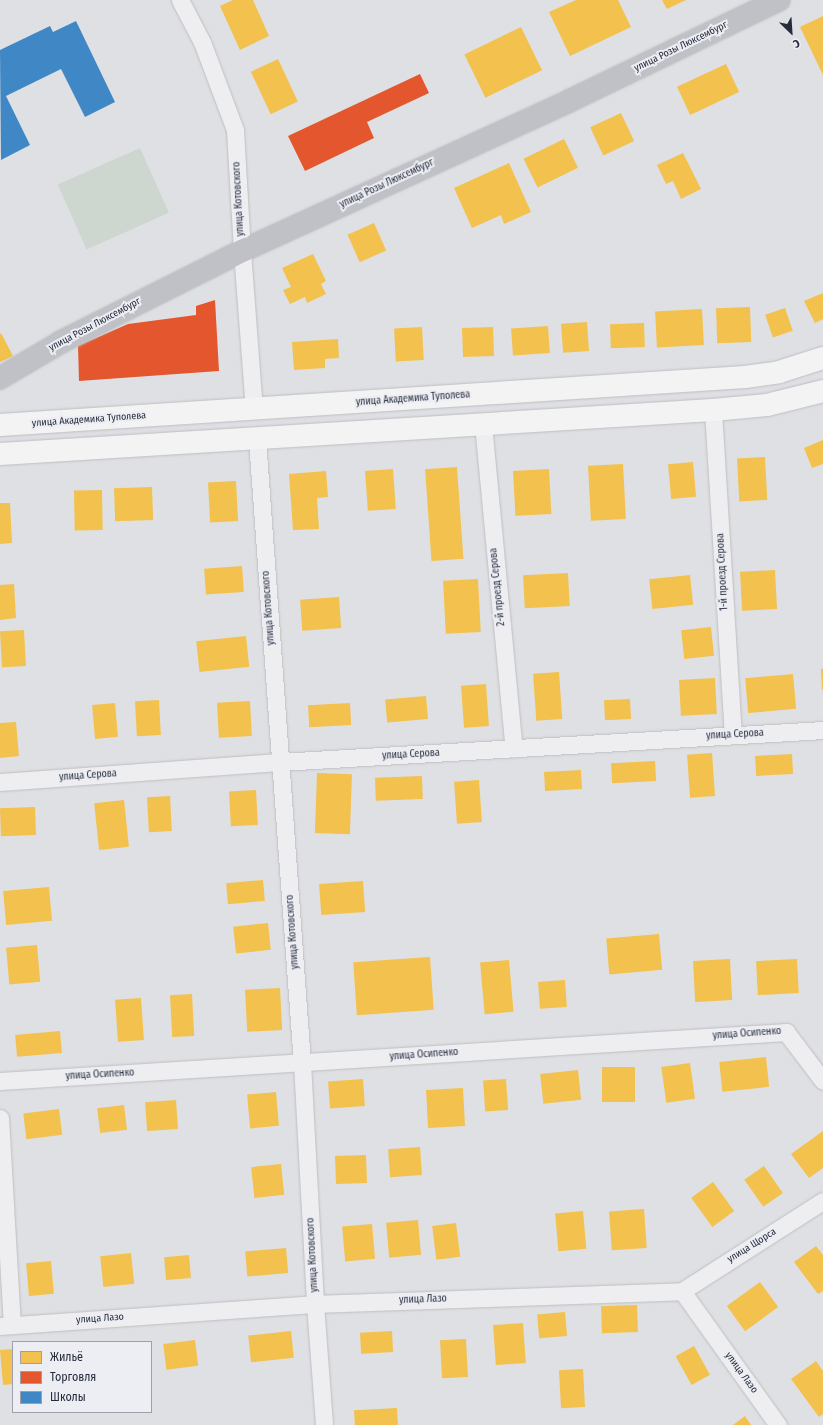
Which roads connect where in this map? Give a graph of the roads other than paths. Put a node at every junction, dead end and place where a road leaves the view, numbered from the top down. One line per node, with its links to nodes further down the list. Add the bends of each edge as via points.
1 (180, 0): 3 (street, улица Котовского, via 202,42 236,130)
2 (780, 0): 3 (street, улица Розы Люксембург, via 569,101)
3 (242, 250): 5 (street, улица Розы Люксембург, via 61,342); 7 (street, улица Котовского)
4 (823, 358): 7 (main road, улица Академика Туполева, via 779,372 745,377)
5 (0, 378)
6 (823, 391): 8 (main road, via 767,405)
7 (254, 409): 10 (main road, улица Академика Туполева)
8 (713, 410): 9 (main road); 14 (street, 1-й проезд Серова)
9 (483, 424): 11 (main road); 15 (street, 2-й проезд Серова)
10 (0, 425)
11 (256, 438): 12 (main road); 16 (street, улица Котовского)
12 (0, 454)
13 (823, 730): 14 (street, улица Серова)
14 (733, 734): 15 (street, улица Серова)
15 (514, 749): 16 (street, улица Серова)
16 (280, 762): 17 (street, улица Серова); 18 (street, улица Котовского)
17 (0, 782)
18 (302, 1063): 19 (street, улица Осипенко); 20 (street, улица Осипенко, via 786,1032); 24 (street, улица Котовского)
19 (0, 1081)
20 (823, 1081)
21 (0, 1118): 25 (street)
22 (823, 1201): 23 (street, улица Щорса)
23 (682, 1291): 24 (street, улица Лазо); 27 (street, улица Лазо)
24 (315, 1304): 25 (street, улица Лазо); 26 (street, улица Котовского)
25 (6, 1326)
26 (324, 1425)
27 (778, 1425)

